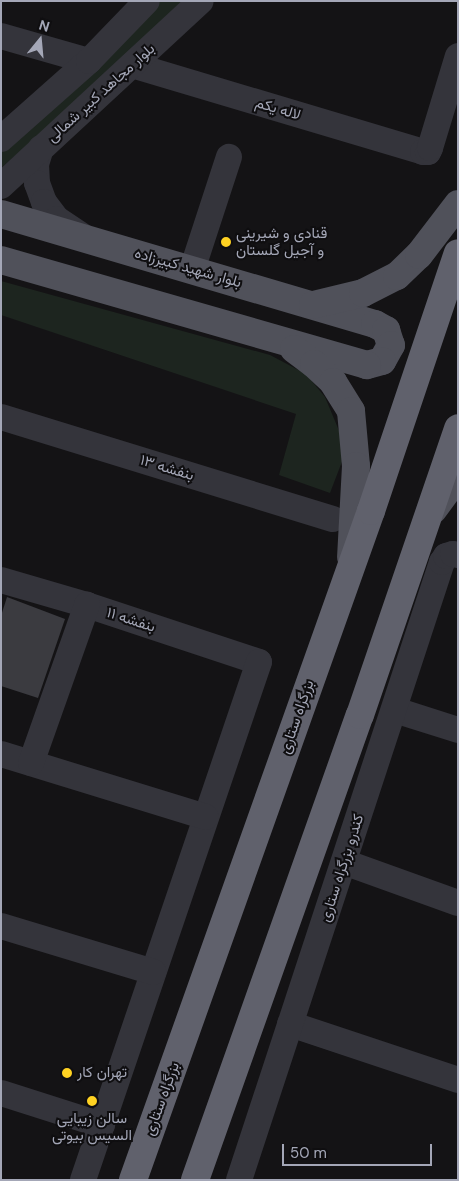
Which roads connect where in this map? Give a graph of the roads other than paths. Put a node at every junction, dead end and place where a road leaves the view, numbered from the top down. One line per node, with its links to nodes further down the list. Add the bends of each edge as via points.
1 (147, 1): 5 (street)
2 (201, 1): 6 (street, بلوار مجاهد کبیر شمالی)
3 (1, 36): 5 (street)
4 (458, 56): 6 (street, لاله یکم, via 428,152)
5 (89, 61): 7 (street)
6 (132, 65): 8 (street, بلوار مجاهد کبیر شمالی)
7 (1, 139)
8 (40, 148): 10 (street, بلوار مجاهد کبیر شمالی); 13 (street, via 36,164 37,183 44,202 57,219)
9 (229, 157): 16 (street)
10 (1, 186)
11 (458, 204): 17 (main road, via 419,255 397,276 363,293)
12 (1, 214): 13 (main road, بلوار شهید کبیرزاده)
13 (87, 239): 16 (main road, بلوار شهید کبیرزاده)
14 (458, 254): 25 (highway, بزرگراه ستاری)
15 (1, 260): 18 (main road)
16 (192, 270): 17 (main road, بلوار شهید کبیرزاده)
17 (313, 305): 18 (main road, بلوار شهید کبیرزاده, via 386,330 391,345 382,361 367,365)
18 (278, 338): 25 (main road, via 333,382 351,411 356,466)
19 (1, 417): 23 (street, بنفشه ۱۳)
20 (458, 428): 22 (highway)
21 (458, 476): 22 (main road)
22 (429, 516): 43 (highway)
23 (333, 519)
24 (452, 556): 28 (street, کندرو بزرگراه ستاری)
25 (351, 562): 42 (highway, بزرگراه ستاری)
26 (1, 580): 27 (street, بنفشه ۱۱)
27 (87, 605): 31 (street); 32 (street, بنفشه ۱۱, via 259,662)
28 (395, 710): 29 (street); 33 (street, کندرو بزرگراه ستاری)
29 (458, 730)
30 (1, 754): 31 (street)
31 (31, 763): 32 (street)
32 (206, 818): 36 (street)
33 (344, 862): 34 (street); 37 (street, کندرو بزرگراه ستاری)
34 (458, 903)
35 (1, 926): 36 (street)
36 (153, 972): 40 (street)
37 (290, 1024): 38 (street); 44 (street, کندرو بزرگراه ستاری)
38 (458, 1080)
39 (1, 1093): 40 (street)
40 (102, 1125): 41 (street)
41 (83, 1180)
42 (133, 1180)
43 (195, 1180)
44 (239, 1180)

